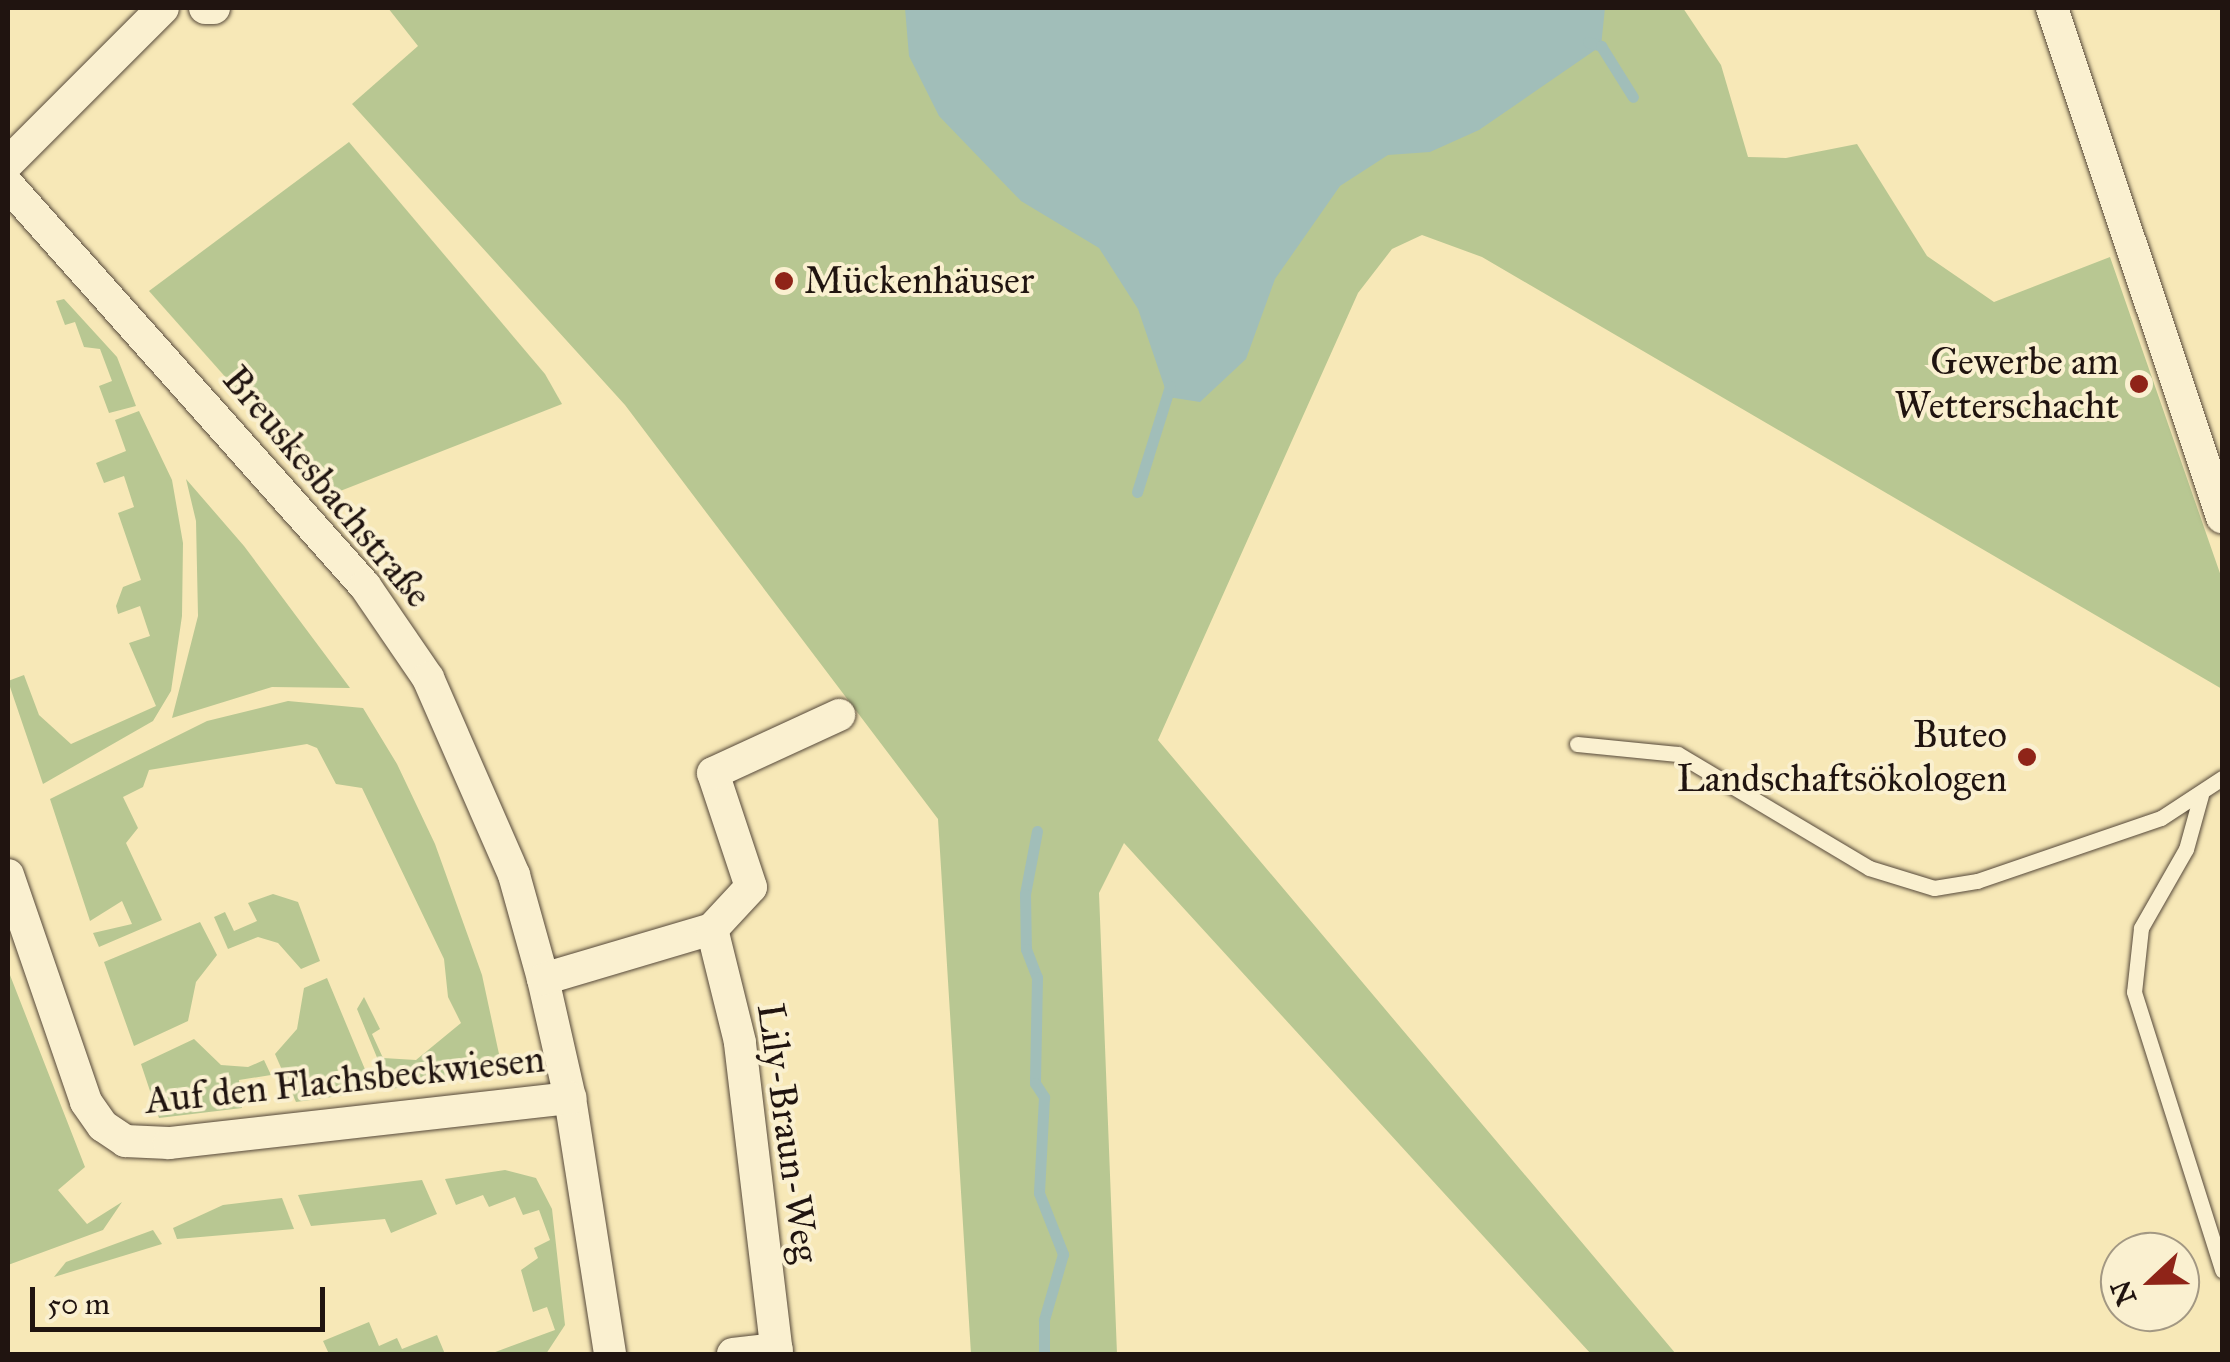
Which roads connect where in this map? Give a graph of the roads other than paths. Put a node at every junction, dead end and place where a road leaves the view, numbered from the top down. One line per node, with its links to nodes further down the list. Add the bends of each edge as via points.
1 (162, 8): 5 (street)
2 (206, 8): 3 (street)
3 (214, 8)
4 (2052, 8): 7 (street)
5 (8, 163)
6 (8, 185): 14 (street, Breuskesbachstraße, via 365,586 428,678 514,875)
7 (2222, 516)
8 (839, 715): 13 (street, via 714,773 750,888)
9 (1577, 744): 11 (lane, via 1678,754 1870,868 1934,888 1978,881 2161,818)
10 (2222, 778): 11 (lane)
11 (2202, 796): 16 (lane, via 2186,849 2141,928 2134,992)
12 (8, 875): 15 (street, Auf den Flachsbeckwiesen, via 86,1102 125,1141 169,1143)
13 (712, 930): 14 (street); 17 (street, Lily-Braun-Weg, via 740,1042)
14 (543, 979): 15 (street, Breuskesbachstraße)
15 (570, 1098): 18 (street, Breuskesbachstraße)
16 (2222, 1270)
17 (777, 1352): 19 (street, Lily-Braun-Weg)
18 (610, 1354)
19 (733, 1354)

